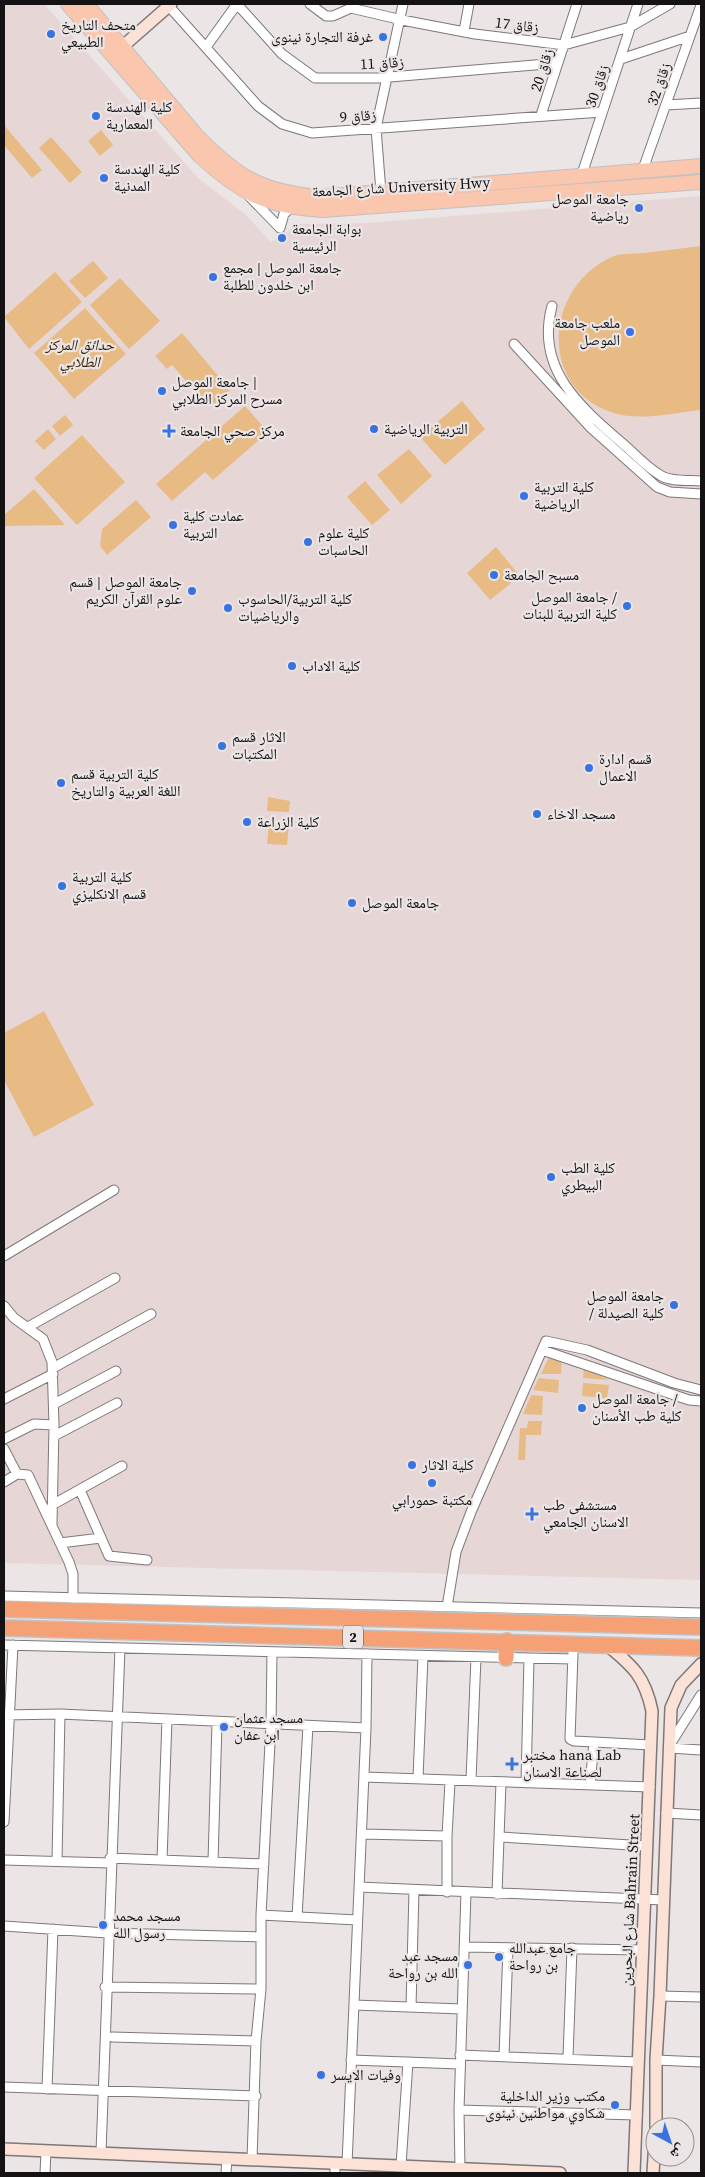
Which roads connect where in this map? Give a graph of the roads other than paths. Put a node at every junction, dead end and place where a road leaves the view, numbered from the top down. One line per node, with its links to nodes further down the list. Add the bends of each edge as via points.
1 (68, 4): 32 (main road, شارع الجامعة University Hwy, via 190,146 223,177)
2 (86, 4): 17 (main road, شارع الجامعة University Hwy)
3 (169, 4): 17 (main road); 18 (street, زقاق 9)
4 (237, 4): 18 (street); 21 (street, زقاق 11, via 282,54 313,77)
5 (310, 4): 12 (street, زقاق 17, via 326,16 351,8)
6 (403, 4): 12 (street)
7 (469, 4): 14 (street)
8 (577, 4): 16 (street, زقاق 20)
9 (638, 4): 13 (street, زقاق 30)
10 (670, 4): 13 (street, زقاق 17)
11 (701, 6): 15 (street, زقاق 32)
12 (400, 19): 14 (street, زقاق 17); 21 (street)
13 (630, 28): 16 (street, زقاق 17); 19 (street, زقاق 30)
14 (464, 31): 16 (street, زقاق 17)
15 (690, 36): 19 (street); 23 (street, زقاق 32)
16 (564, 45): 20 (street, زقاق 20)
17 (122, 47): 33 (main road, شارع الجامعة University Hwy, via 202,142 252,182 277,192 320,198)
18 (206, 48): 26 (street, زقاق 9, via 245,94 282,124 312,133)
19 (621, 58): 24 (street, زقاق 30)
20 (558, 63): 21 (street, زقاق 11); 25 (street, زقاق 20)
21 (388, 77): 26 (street)
22 (701, 104): 23 (street)
23 (666, 105): 28 (street, زقاق 32)
24 (602, 112): 25 (street, زقاق 9); 29 (street, زقاق 30)
25 (541, 115): 26 (street, زقاق 9)
26 (376, 128): 33 (street)
27 (701, 166): 28 (main road, شارع الجامعة University Hwy)
28 (642, 172): 29 (main road, شارع الجامعة University Hwy)
29 (581, 177): 31 (main road, شارع الجامعة University Hwy)
30 (701, 182): 31 (main road, شارع الجامعة University Hwy)
31 (542, 187): 33 (main road, شارع الجامعة University Hwy); 34 (main road, شارع الجامعة University Hwy, via 323,210)
32 (245, 192): 34 (main road, شارع الجامعة University Hwy, via 271,203); 34 (street, via 280,228 284,214)
33 (381, 192)
34 (292, 207)
35 (552, 306): 37 (street, via 547,327 548,348 556,369 576,400 660,475)
36 (514, 344): 38 (street, via 591,428 657,487 670,492)
37 (701, 481)
38 (701, 494)
39 (114, 1190): 40 (street)
40 (4, 1256)
41 (115, 1278): 44 (street)
42 (4, 1306): 44 (street)
43 (151, 1314): 46 (street)
44 (28, 1327): 46 (street, via 43,1339)
45 (544, 1346): 48 (street, via 587,1350 674,1384); 50 (street, via 689,1400); 69 (street, via 459,1544)
46 (53, 1371): 49 (street); 52 (street)
47 (116, 1371): 52 (street)
48 (701, 1390)
49 (4, 1399)
50 (701, 1401)
51 (117, 1403): 54 (street)
52 (54, 1404): 53 (street)
53 (54, 1425): 54 (street); 55 (street, via 34,1424)
54 (54, 1436): 61 (street)
55 (4, 1439)
56 (4, 1449): 58 (street)
57 (122, 1466): 60 (street)
58 (17, 1474): 59 (street); 62 (street, via 28,1475)
59 (4, 1482)
60 (80, 1490): 61 (street); 63 (street)
61 (52, 1505): 62 (street)
62 (52, 1524): 64 (street)
63 (101, 1538): 64 (street); 65 (street, via 109,1556)
64 (60, 1543): 67 (street, via 72,1570)
65 (147, 1560)
66 (4, 1596): 67 (street)
67 (73, 1598): 69 (street)
68 (4, 1609): 71 (highway, 2)
69 (438, 1612): 70 (street); 71 (highway, 2); 72 (highway, 2)
70 (701, 1613)
71 (273, 1617): 74 (highway)
72 (701, 1626)
73 (4, 1628): 74 (highway, 2)
74 (272, 1635): 75 (highway, 2)
75 (507, 1641): 76 (highway, 2); 85 (highway)
76 (574, 1643): 78 (highway, 2); 87 (street)
77 (8, 1645): 79 (street); 91 (street)
78 (607, 1645): 80 (highway, 2); 99 (main road, شارع البحرين Bahrain Street, via 643,1680 652,1711)
79 (120, 1648): 81 (street); 92 (street)
80 (701, 1648)
81 (272, 1652): 82 (street); 95 (street)
82 (367, 1654): 83 (street); 97 (street)
83 (424, 1656): 84 (street); 103 (street)
84 (476, 1657): 85 (street); 104 (street)
85 (506, 1658): 86 (street)
86 (529, 1658): 87 (street); 107 (street)
87 (573, 1659): 98 (street, via 570,1739)
88 (701, 1664): 100 (main road, via 688,1676 675,1696 671,1708)
89 (701, 1695): 100 (street)
90 (60, 1714): 91 (street); 92 (street); 120 (street)
91 (6, 1715): 112 (street)
92 (116, 1717): 93 (street); 118 (street)
93 (167, 1719): 94 (street); 119 (street)
94 (217, 1722): 95 (street); 121 (street)
95 (271, 1724): 96 (street); 122 (street)
96 (308, 1726): 97 (street); 131 (street)
97 (366, 1728): 102 (street)
98 (594, 1742): 99 (street); 108 (street)
99 (651, 1745): 109 (main road, شارع البحرين Bahrain Street)
100 (669, 1747): 101 (street); 110 (main road)
101 (701, 1750)
102 (364, 1777): 103 (street); 113 (street)
103 (418, 1778): 105 (street)
104 (471, 1780): 105 (street); 106 (street)
105 (450, 1782): 114 (street)
106 (501, 1782): 107 (street); 115 (street)
107 (526, 1782): 108 (street)
108 (590, 1785): 109 (street)
109 (650, 1787): 116 (main road, شارع البحرين Bahrain Street)
110 (666, 1813): 111 (street); 129 (main road)
111 (701, 1815)
112 (4, 1822)
113 (362, 1834): 114 (street); 123 (street)
114 (447, 1836): 125 (street)
115 (500, 1837): 116 (street); 127 (street)
116 (647, 1846): 128 (main road, شارع البحرين Bahrain Street)
117 (4, 1860): 120 (street)
118 (110, 1860): 119 (street); 120 (street); 135 (street)
119 (162, 1860): 121 (street)
120 (57, 1861)
121 (213, 1862): 122 (street)
122 (264, 1864): 130 (street)
123 (359, 1887): 124 (street); 132 (street)
124 (414, 1890): 125 (street); 146 (street)
125 (447, 1892): 126 (street)
126 (466, 1892): 127 (street); 137 (street)
127 (497, 1894): 128 (street)
128 (644, 1899): 129 (street); 140 (main road, شارع البحرين Bahrain Street)
129 (664, 1900): 143 (main road)
130 (261, 1915): 131 (street); 136 (street)
131 (296, 1916): 132 (street)
132 (357, 1920): 145 (street)
133 (4, 1926): 134 (street)
134 (53, 1930): 135 (street); 160 (street)
135 (108, 1933): 136 (street); 141 (street)
136 (261, 1938): 142 (street)
137 (465, 1948): 138 (street); 147 (street)
138 (508, 1948): 139 (street); 151 (street)
139 (572, 1948): 140 (street); 152 (street)
140 (642, 1950): 156 (main road, شارع البحرين Bahrain Street)
141 (106, 1987): 142 (street); 161 (street)
142 (261, 1989): 149 (street)
143 (660, 1996): 144 (street); 154 (main road)
144 (701, 1997)
145 (354, 2005): 146 (street); 153 (street)
146 (411, 2007): 147 (street)
147 (462, 2009): 150 (street)
148 (112, 2037): 149 (street)
149 (256, 2041): 162 (street)
150 (460, 2055): 151 (street); 158 (street)
151 (504, 2056): 152 (street)
152 (568, 2058): 156 (street)
153 (351, 2060): 155 (street); 172 (street)
154 (656, 2060): 157 (street); 165 (main road)
155 (408, 2062): 158 (street); 171 (street)
156 (638, 2062): 164 (main road, شارع البحرين Bahrain Street)
157 (701, 2062)
158 (460, 2064): 163 (street)
159 (4, 2087): 160 (street)
160 (47, 2089): 161 (street)
161 (102, 2091): 162 (street); 168 (street)
162 (256, 2096): 170 (street)
163 (459, 2110): 164 (street); 173 (street)
164 (637, 2115): 177 (main road, شارع البحرين Bahrain Street)
165 (656, 2117)
166 (4, 2149): 167 (main road)
167 (46, 2152): 168 (main road); 174 (street)
168 (101, 2152): 169 (main road)
169 (227, 2158): 170 (main road); 175 (street)
170 (252, 2159): 172 (main road)
171 (401, 2165): 172 (main road); 173 (main road)
172 (339, 2167)
173 (460, 2169): 176 (main road)
174 (45, 2173)
175 (226, 2173)
176 (560, 2173)
177 (634, 2173)

